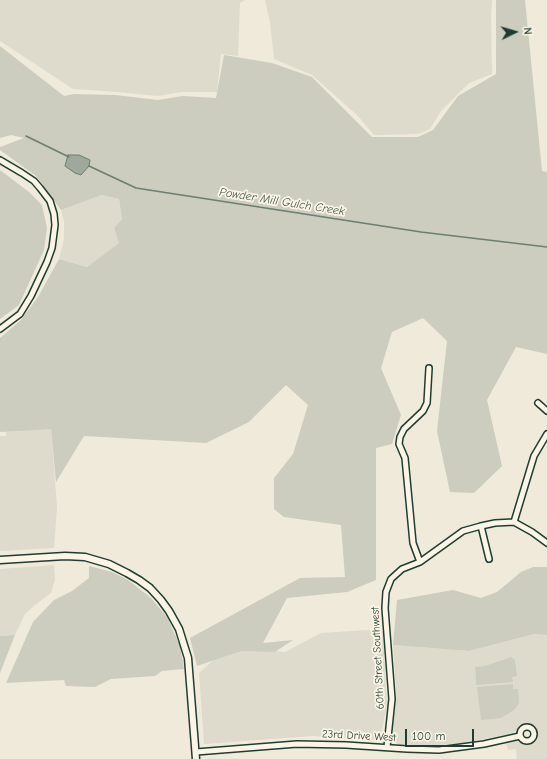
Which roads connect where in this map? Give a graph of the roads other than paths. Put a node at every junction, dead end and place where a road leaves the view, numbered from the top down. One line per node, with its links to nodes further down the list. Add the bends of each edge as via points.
1 (0, 160): 2 (street, via 34,181 40,188 50,201 55,225 52,248 31,296 20,314)
2 (0, 329)
3 (429, 368): 12 (street, via 427,403 400,437 405,458 413,543)
4 (538, 403): 5 (street)
5 (547, 411)
6 (547, 434): 7 (street, via 534,456)
7 (514, 522): 8 (street); 9 (street)
8 (481, 526): 11 (street); 12 (street, via 463,531)
9 (547, 543)
10 (0, 560): 15 (street, via 85,557 109,564 150,588 169,611 179,629 188,658)
11 (489, 560)
12 (420, 562): 14 (street, 60th Street Southwest, via 402,569 391,579 386,592 392,698)
13 (520, 736): 14 (street, 23rd Drive West, via 439,750)
14 (387, 747): 15 (street, 23rd Drive West, via 297,744)
15 (196, 756)

